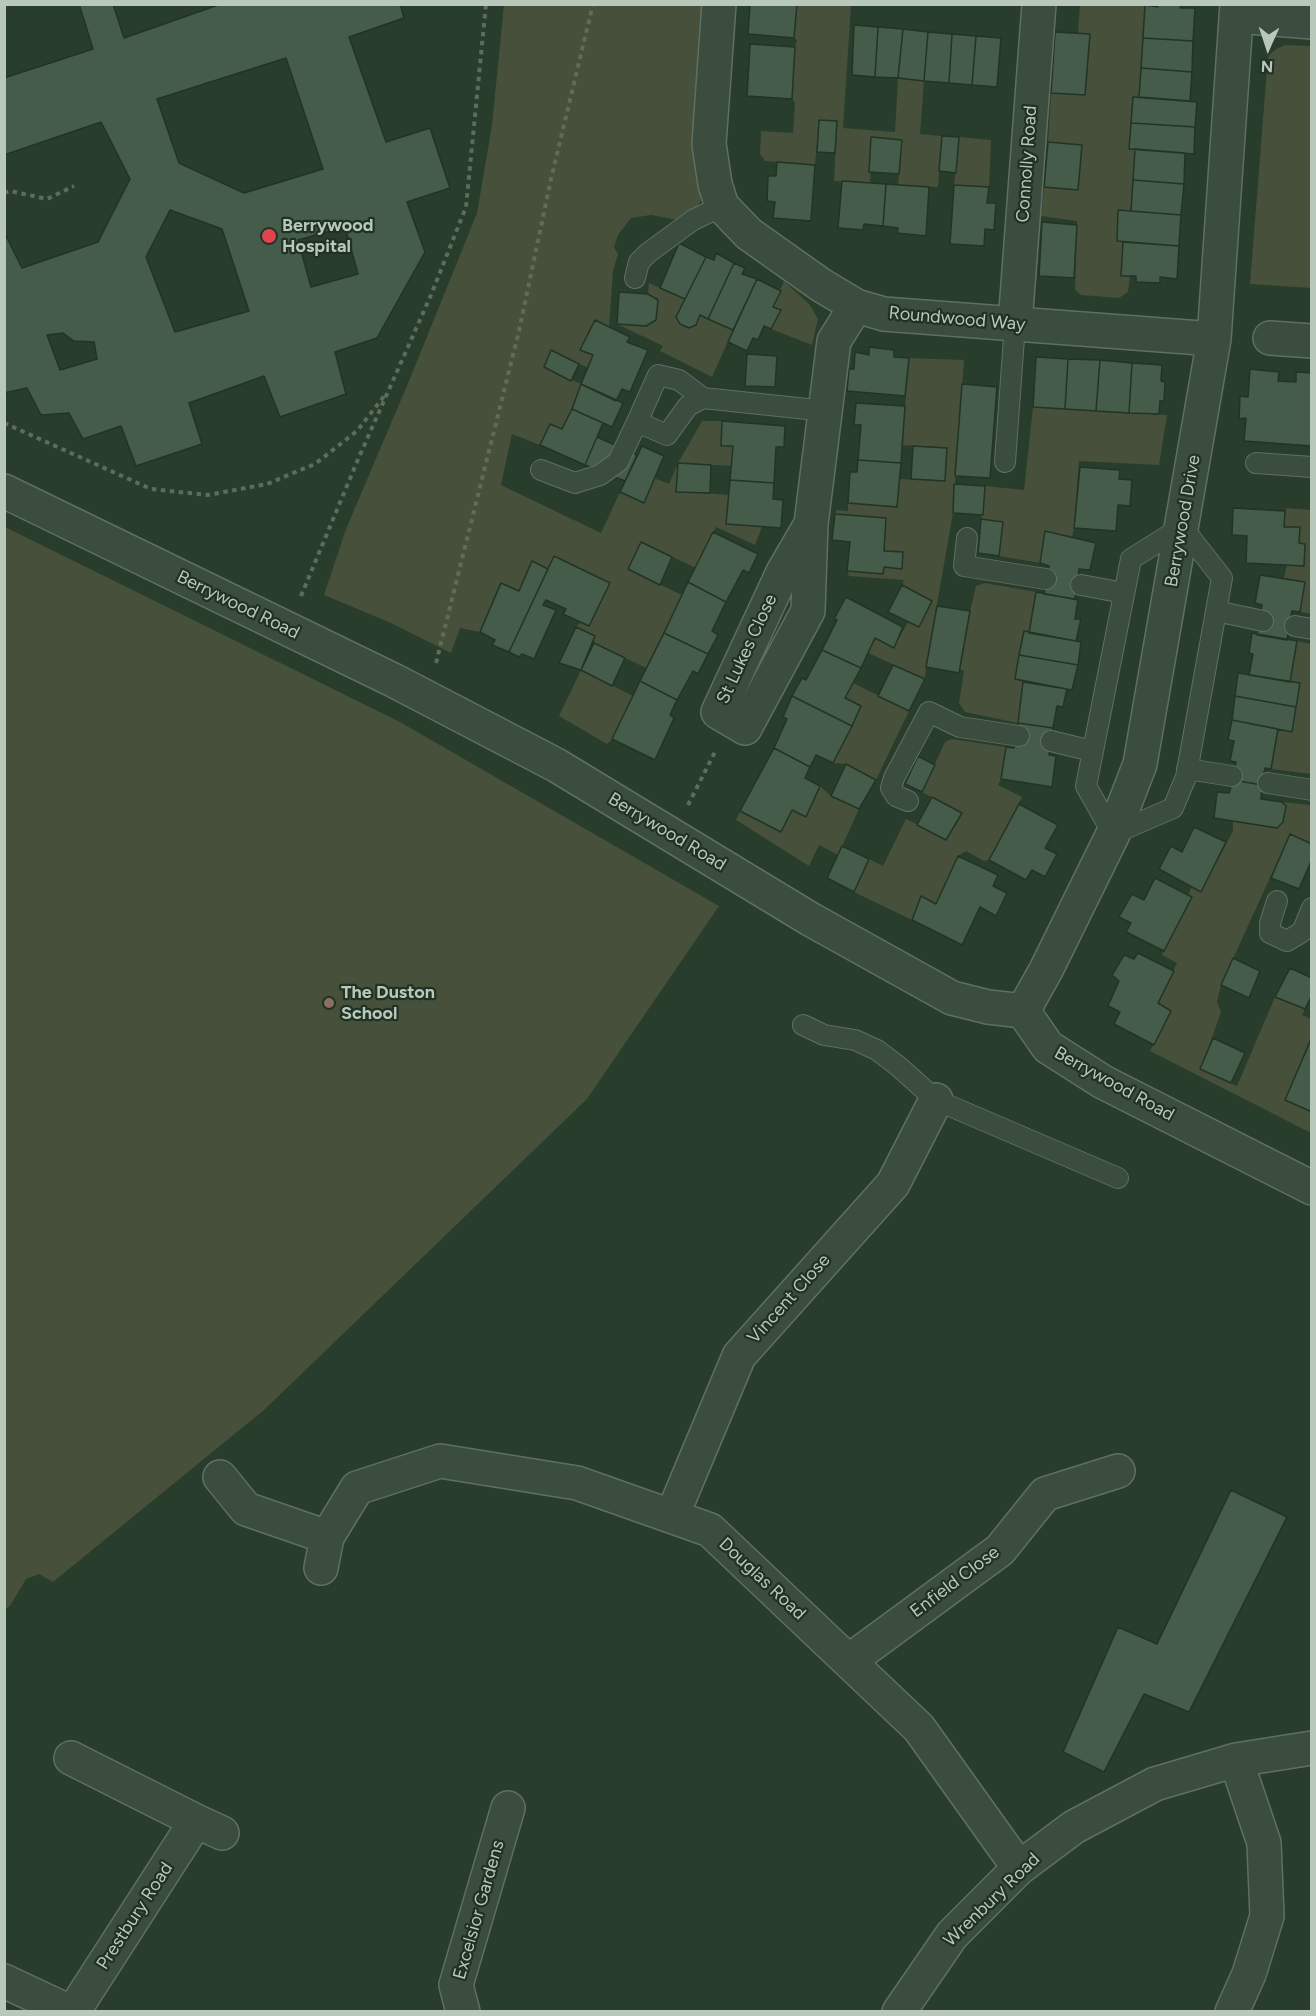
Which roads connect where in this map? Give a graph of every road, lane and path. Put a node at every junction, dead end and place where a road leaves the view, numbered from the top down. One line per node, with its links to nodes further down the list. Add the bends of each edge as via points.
1 (486, 4): 16 (path, via 466,207)
2 (593, 4): 35 (path, via 519,331)
3 (720, 4): 9 (street, Roundwood Way, via 709,144)
4 (1038, 4): 12 (street, Connolly Road)
5 (1237, 10): 6 (street); 14 (street, Berrywood Drive)
6 (1311, 21)
7 (74, 186): 8 (path, via 47,199)
8 (4, 193)
9 (722, 206): 10 (lane, via 693,220 648,253 639,262); 11 (street, Roundwood Way, via 749,234)
10 (635, 278)
11 (856, 306): 12 (street, Roundwood Way, via 884,314); 18 (street, St Lukes Close, via 834,342)
12 (1015, 324): 14 (street, Roundwood Way); 21 (lane)
13 (1270, 338): 15 (street)
14 (1214, 339): 27 (street, Berrywood Drive)
15 (1311, 341)
16 (389, 389): 20 (path, via 357,430 315,464 267,484 208,495 151,489); 34 (path)
17 (703, 398): 18 (lane); 19 (lane, via 688,406 667,435); 19 (lane, via 679,380 658,375)
18 (826, 411): 26 (street, St Lukes Close)
19 (637, 422): 24 (lane, via 618,462 600,475 575,483)
20 (4, 423)
21 (1005, 462)
22 (1256, 463): 23 (lane)
23 (1311, 467)
24 (541, 470)
25 (4, 491): 34 (street, Berrywood Road)
26 (811, 524): 26 (street, St Lukes Close, via 808,611 745,728 718,712 783,572)
27 (1182, 527): 31 (lane, via 1131,559); 32 (lane, via 1222,578); 46 (street, Berrywood Drive, via 1140,764)
28 (967, 538): 29 (lane, via 964,566)
29 (1046, 579)
30 (1082, 585): 31 (lane)
31 (1124, 593): 39 (lane)
32 (1216, 611): 33 (lane); 40 (lane)
33 (1263, 621)
34 (286, 628): 49 (street, Berrywood Road, via 556,765 810,919 952,998)
35 (435, 668)
36 (1019, 736): 44 (lane, via 960,727 929,712 891,788 896,796)
37 (1051, 741): 39 (lane)
38 (720, 742): 45 (path)
39 (1092, 751): 46 (lane, via 1086,786)
40 (1187, 769): 41 (lane); 46 (lane, via 1173,808)
41 (1232, 776)
42 (1268, 783): 43 (lane)
43 (1311, 790)
44 (908, 801)
45 (685, 811)
46 (1113, 834): 49 (street, Berrywood Drive)
47 (1277, 901): 48 (lane, via 1270,933 1287,941 1302,932)
48 (1311, 908)
49 (1023, 1011): 53 (street, Berrywood Road, via 1048,1047 1103,1082)
50 (803, 1025): 51 (lane, via 877,1050)
51 (936, 1100): 52 (lane); 56 (street, Vincent Close, via 893,1184 739,1356)
52 (1118, 1178)
53 (1311, 1188)
54 (1118, 1471): 57 (street, Enfield Close, via 1045,1494 1000,1550)
55 (220, 1477): 56 (street, Douglas Road, via 246,1509 324,1552 357,1488 440,1461 577,1483)
56 (672, 1516): 57 (street, Douglas Road, via 710,1530)
57 (849, 1661): 62 (street, Douglas Road, via 919,1728)
58 (1311, 1748): 60 (street, Wrenbury Road)
59 (72, 1758): 64 (street, Prestbury Road, via 209,1827)
60 (1236, 1760): 62 (street, Wrenbury Road, via 1155,1784 1074,1827); 67 (street, via 1264,1844 1267,1916)
61 (508, 1808): 65 (street, Excelsior Gardens, via 456,1985)
62 (1019, 1868): 66 (street, Wrenbury Road, via 952,1935)
63 (4, 1981): 64 (street, Prestbury Road)
64 (72, 2012)
65 (462, 2012)
66 (899, 2012)
67 (1232, 2012)

